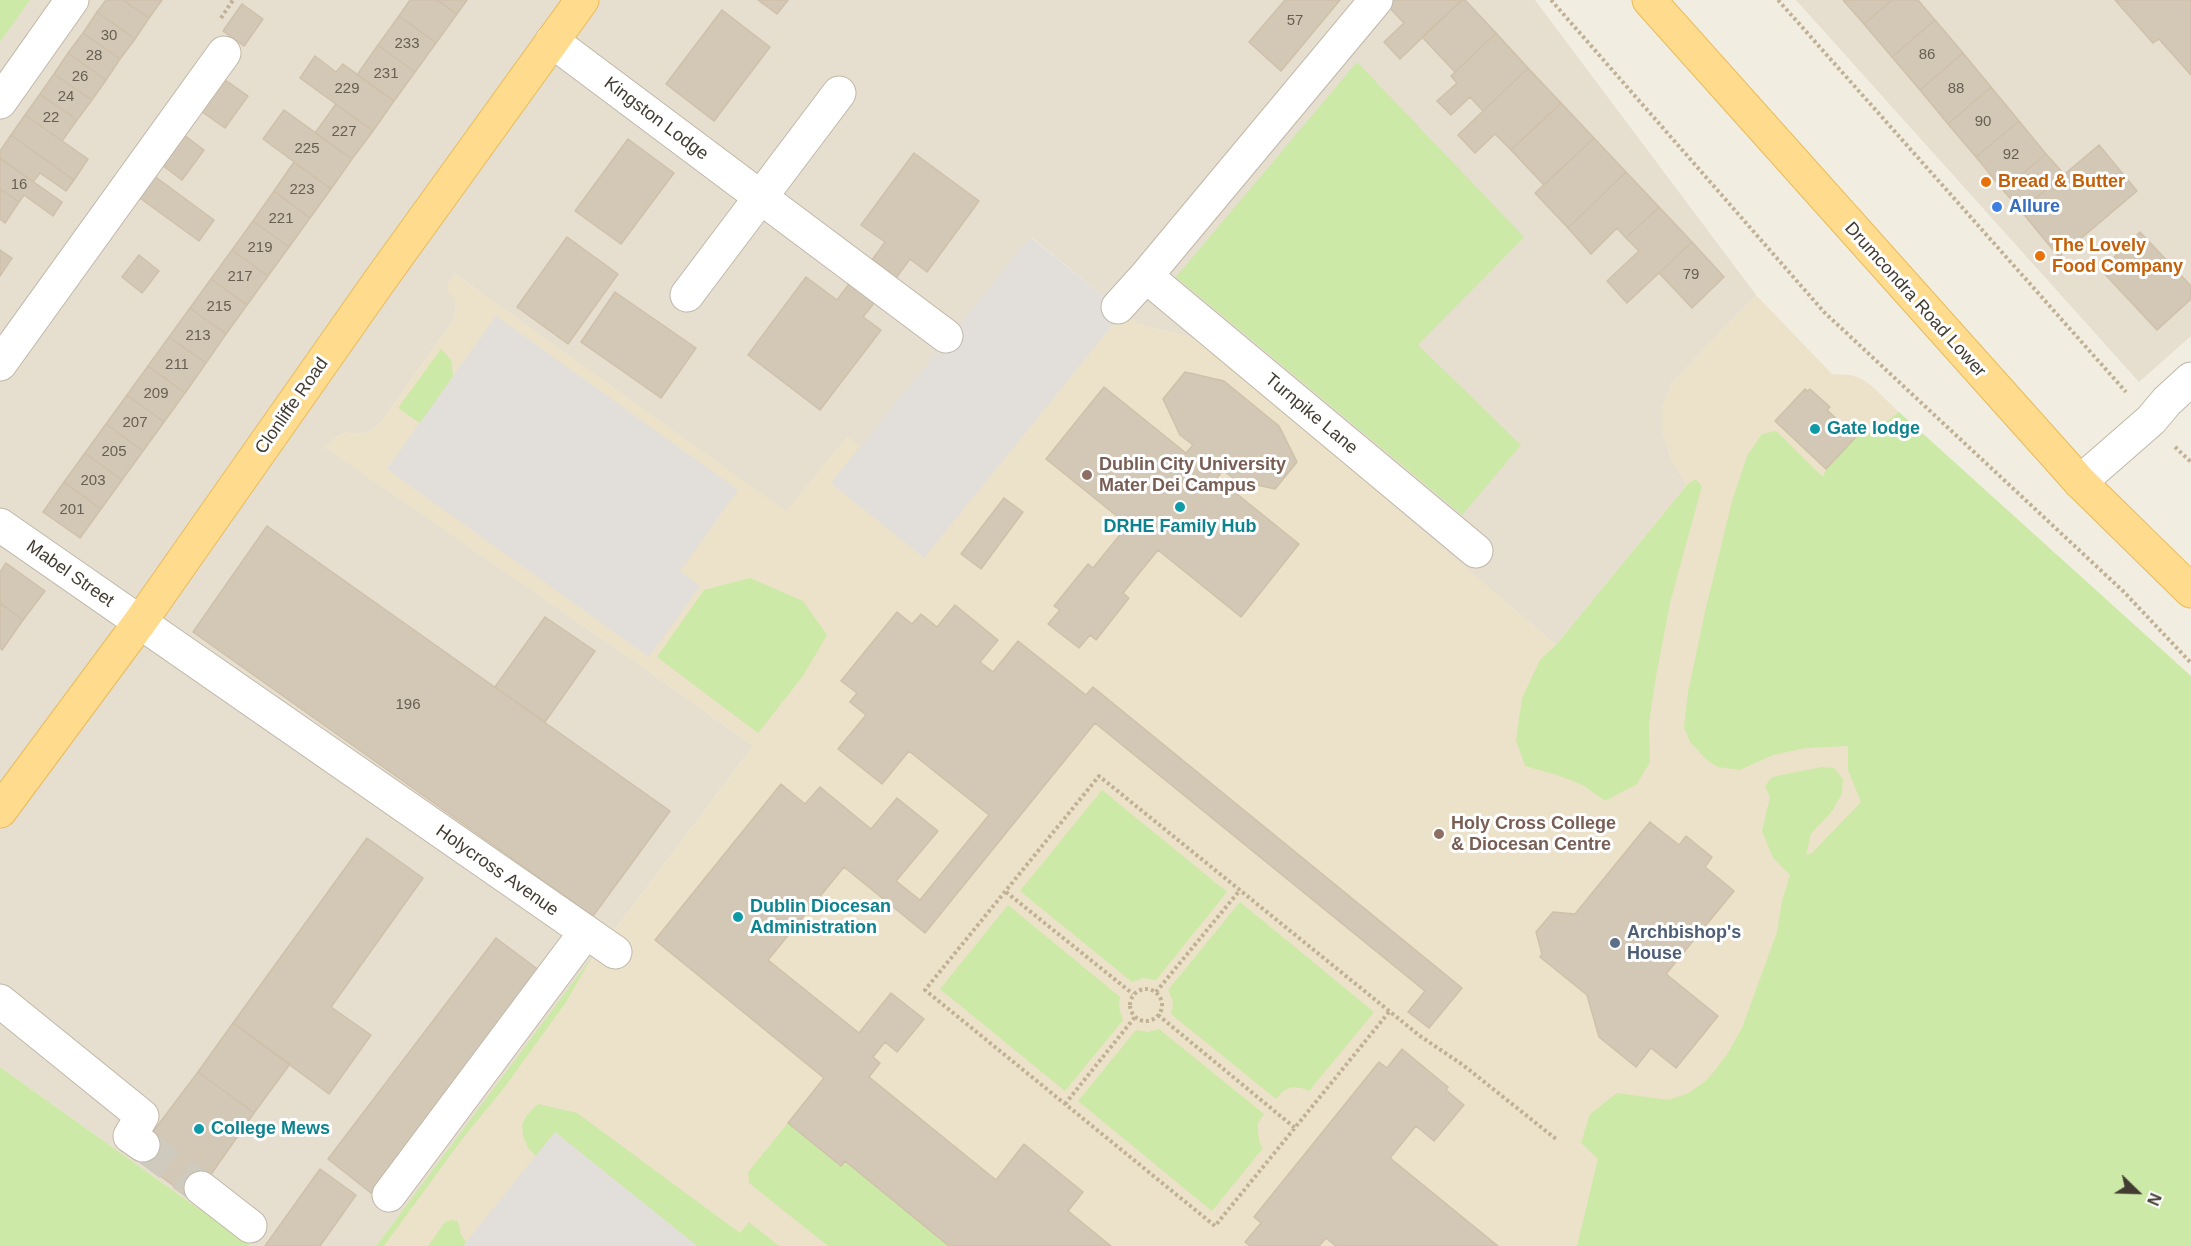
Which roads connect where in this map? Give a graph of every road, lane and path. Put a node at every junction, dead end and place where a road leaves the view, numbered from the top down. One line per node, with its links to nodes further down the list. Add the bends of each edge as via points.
1 (72, 0): 12 (street)
2 (233, 0): 8 (path)
3 (582, 0): 9 (main road, Clonliffe Road)
4 (1376, 0): 14 (street)
5 (1551, 0): 27 (path, via 1824,312 2124,592)
6 (1649, 0): 22 (main road, Drumcondra Road Lower)
7 (1778, 0): 20 (path)
8 (219, 21)
9 (552, 41): 13 (street, Kingston Lodge); 26 (main road, Clonliffe Road)
10 (224, 53): 18 (street)
11 (839, 93): 13 (street)
12 (0, 102)
13 (760, 198): 15 (street); 17 (street, Kingston Lodge)
14 (1146, 276): 16 (street); 24 (street, Turnpike Lane)
15 (687, 295)
16 (1118, 307)
17 (946, 336)
18 (0, 364)
19 (2191, 379): 20 (street)
20 (2151, 420): 21 (path); 22 (street)
21 (2191, 462)
22 (2080, 482): 25 (main road, Drumcondra Road Lower)
23 (0, 525): 26 (street, Mabel Street)
24 (1476, 551)
25 (2191, 591)
26 (140, 622): 28 (main road, Clonliffe Road); 31 (street, Holycross Avenue)
27 (2191, 663)
28 (0, 811)
29 (1240, 890): 30 (path, via 1099,776); 33 (path); 36 (path)
30 (1006, 892): 34 (path); 39 (path, via 925,990)
31 (585, 933): 32 (street, Holycross Avenue); 44 (street)
32 (615, 952)
33 (1156, 992): 34 (path, via 1144,988); 37 (path, via 1162,1003)
34 (1133, 994): 38 (path, via 1129,1006)
35 (0, 1001): 42 (street, via 142,1116 130,1136)
36 (1389, 1012): 40 (path); 41 (path)
37 (1158, 1015): 38 (path, via 1147,1021); 40 (path)
38 (1135, 1017): 39 (path)
39 (1065, 1104): 40 (path, via 1215,1226)
40 (1295, 1128)
41 (1556, 1139)
42 (142, 1145)
43 (201, 1188): 45 (street)
44 (389, 1195)
45 (250, 1226)

